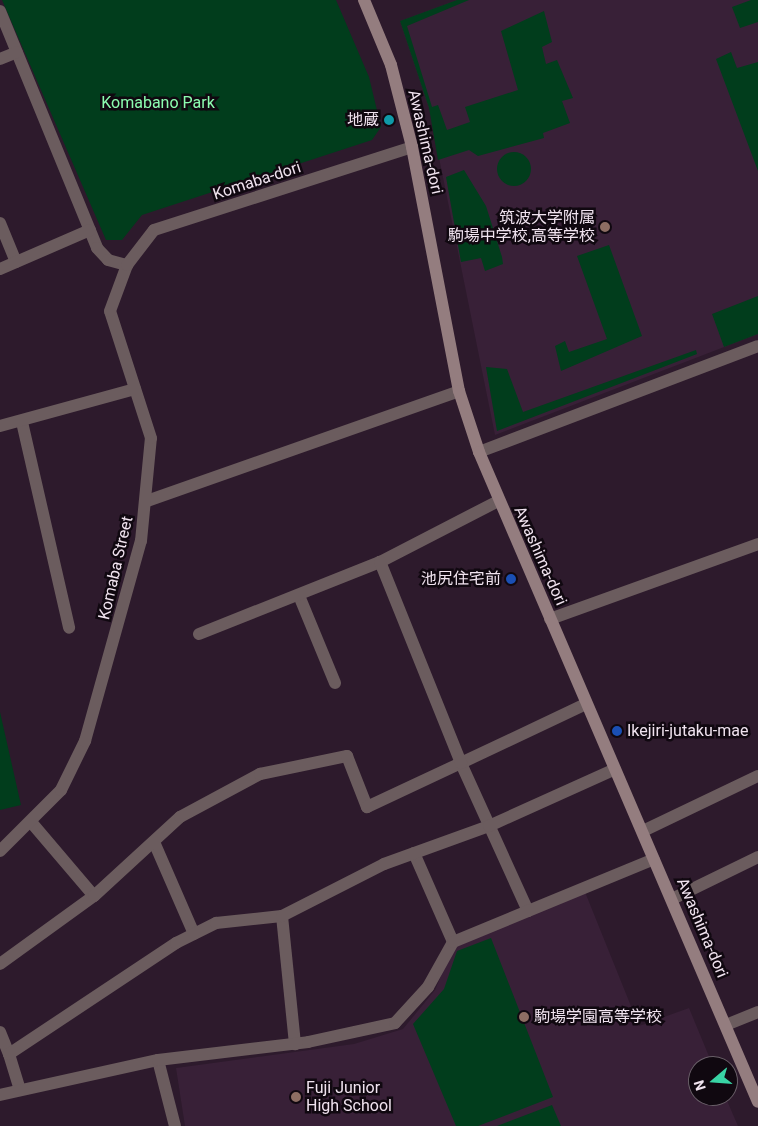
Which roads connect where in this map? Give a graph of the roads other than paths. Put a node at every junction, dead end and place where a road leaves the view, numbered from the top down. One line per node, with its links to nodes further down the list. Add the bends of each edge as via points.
1 (364, 0): 5 (main road, Awashima-dori, via 391,65)
2 (0, 11): 3 (street)
3 (18, 52): 4 (street); 7 (street)
4 (0, 59)
5 (412, 147): 9 (street, Komaba-dori, via 154,230); 13 (main road, Awashima-dori)
6 (0, 224): 8 (street)
7 (90, 230): 8 (street); 9 (street, via 108,260)
8 (16, 262): 10 (street)
9 (127, 265): 12 (street, Komaba Street, via 110,311)
10 (0, 269)
11 (758, 346): 16 (street)
12 (135, 389): 14 (street); 17 (street, Komaba Street, via 151,438)
13 (458, 391): 16 (main road, Awashima-dori); 17 (street)
14 (22, 422): 15 (street); 23 (street)
15 (0, 426)
16 (479, 452): 18 (main road, Awashima-dori)
17 (147, 501): 30 (street, Komaba Street, via 127,602 85,740 61,790)
18 (498, 501): 20 (street); 22 (main road, Awashima-dori)
19 (758, 544): 22 (street)
20 (380, 562): 21 (street); 27 (street)
21 (300, 598): 24 (street); 25 (street)
22 (550, 620): 26 (main road, Awashima-dori)
23 (69, 628)
24 (199, 634)
25 (336, 683)
26 (586, 704): 27 (street); 28 (main road, Awashima-dori)
27 (461, 763): 31 (street); 33 (street, via 367,807 347,756 260,774 180,817)
28 (615, 768): 31 (street); 32 (main road, Awashima-dori)
29 (758, 776): 32 (street)
30 (31, 822): 34 (street, Komaba Street); 38 (street)
31 (489, 826): 35 (street); 40 (street)
32 (643, 831): 37 (main road, Awashima-dori)
33 (154, 842): 38 (street); 42 (street)
34 (0, 851)
35 (414, 854): 41 (street, via 384,864); 43 (street)
36 (758, 857): 39 (street)
37 (654, 859): 39 (main road, Awashima-dori); 40 (street)
38 (94, 896): 44 (street)
39 (672, 899): 46 (main road, Awashima-dori)
40 (528, 911): 43 (street)
41 (282, 916): 42 (street, via 216,923); 48 (street)
42 (194, 934): 49 (street)
43 (454, 942): 48 (street, via 428,987 395,1023)
44 (0, 964)
45 (758, 1012): 46 (street)
46 (726, 1025): 53 (main road, Awashima-dori)
47 (0, 1032): 49 (street)
48 (295, 1044): 50 (street)
49 (9, 1054): 51 (street)
50 (158, 1060): 51 (street); 54 (street)
51 (20, 1090): 52 (street)
52 (0, 1094)
53 (758, 1102)
54 (175, 1126)

